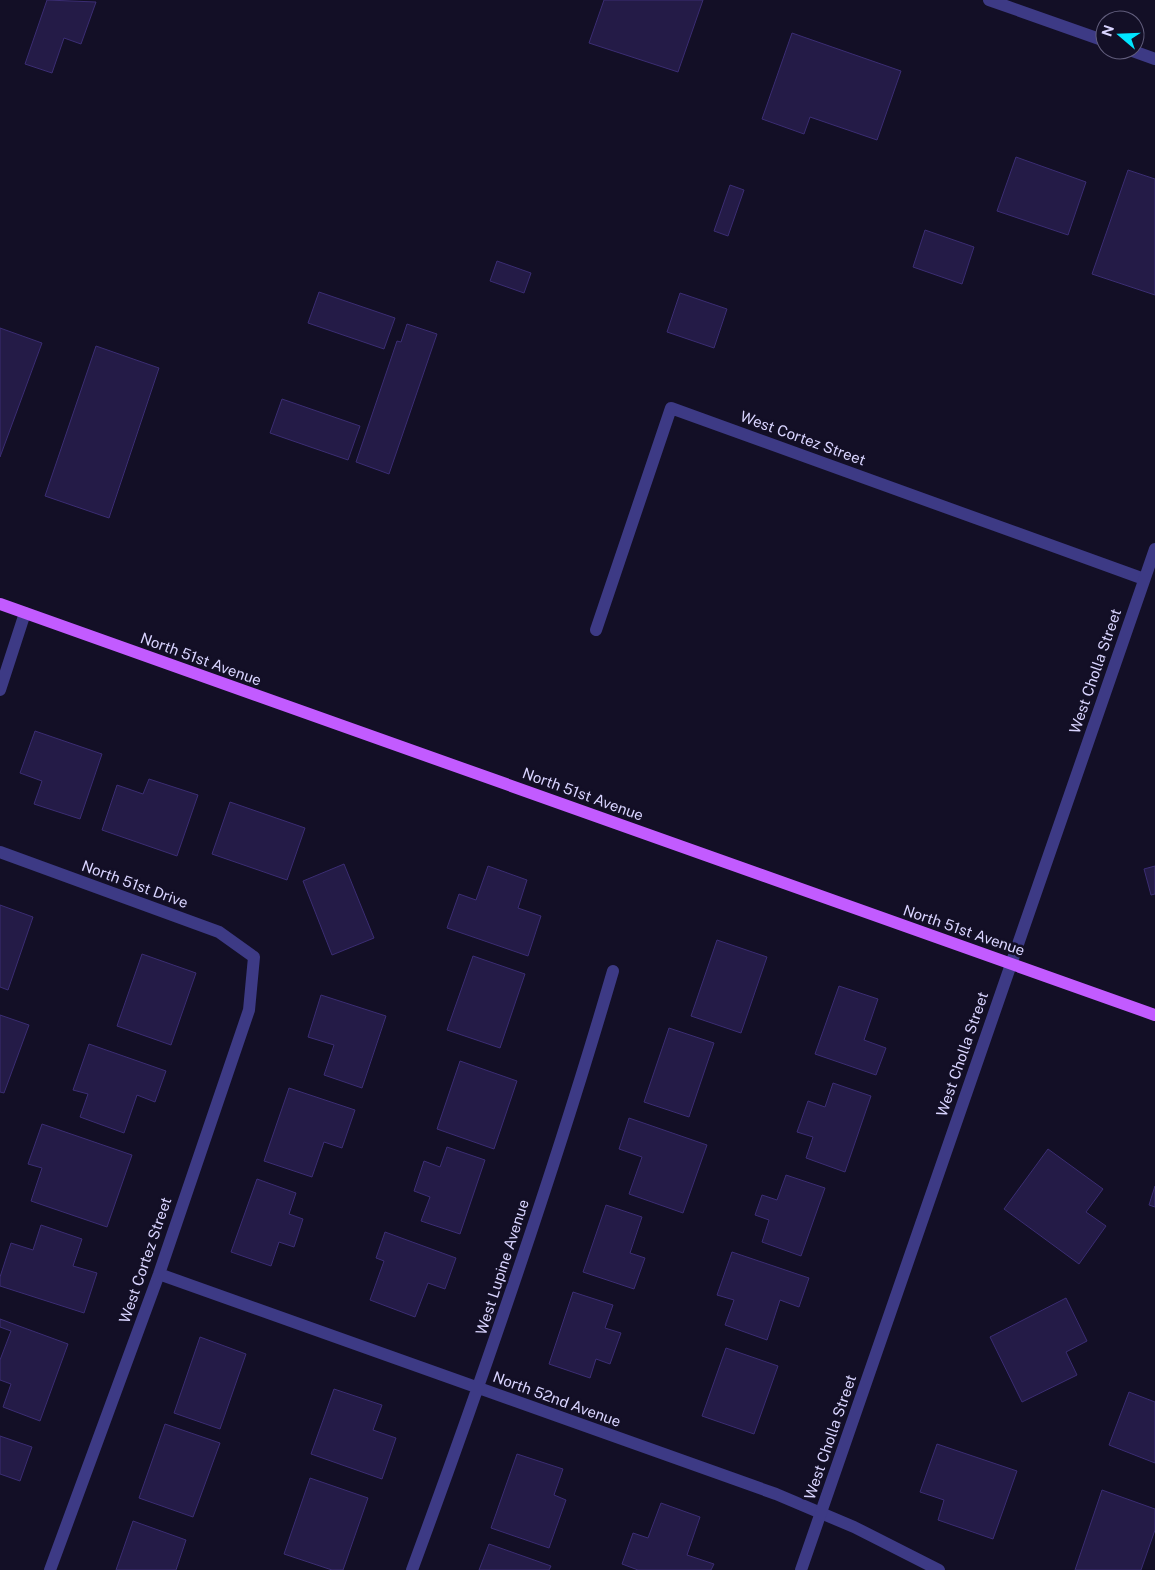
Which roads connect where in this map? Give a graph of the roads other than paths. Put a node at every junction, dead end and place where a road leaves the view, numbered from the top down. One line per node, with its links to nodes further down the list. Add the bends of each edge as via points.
1 (989, 0): 2 (street)
2 (1095, 37)
3 (1155, 549): 4 (street, West Cholla Street)
4 (1144, 579): 7 (street, West Cortez Street, via 671,408); 11 (street, West Cholla Street)
5 (0, 604): 6 (main road, North 51st Avenue)
6 (25, 613): 8 (street); 11 (main road, North 51st Avenue)
7 (596, 630)
8 (0, 690)
9 (0, 852): 10 (street, North 51st Drive, via 219,932)
10 (254, 957): 14 (street, West Cortez Street, via 249,1010)
11 (1010, 963): 13 (main road, North 51st Avenue); 16 (street, West Cholla Street)
12 (613, 971): 15 (street, West Lupine Avenue, via 591,1048)
13 (1155, 1015)
14 (158, 1274): 15 (street, North 52nd Avenue); 17 (street, West Cortez Street)
15 (478, 1388): 16 (street, North 52nd Avenue, via 776,1494); 18 (street, West Lupine Avenue)
16 (820, 1514): 19 (street, West Cholla Street); 20 (street, North 52nd Avenue)
17 (50, 1570)
18 (412, 1570)
19 (801, 1570)
20 (939, 1570)

